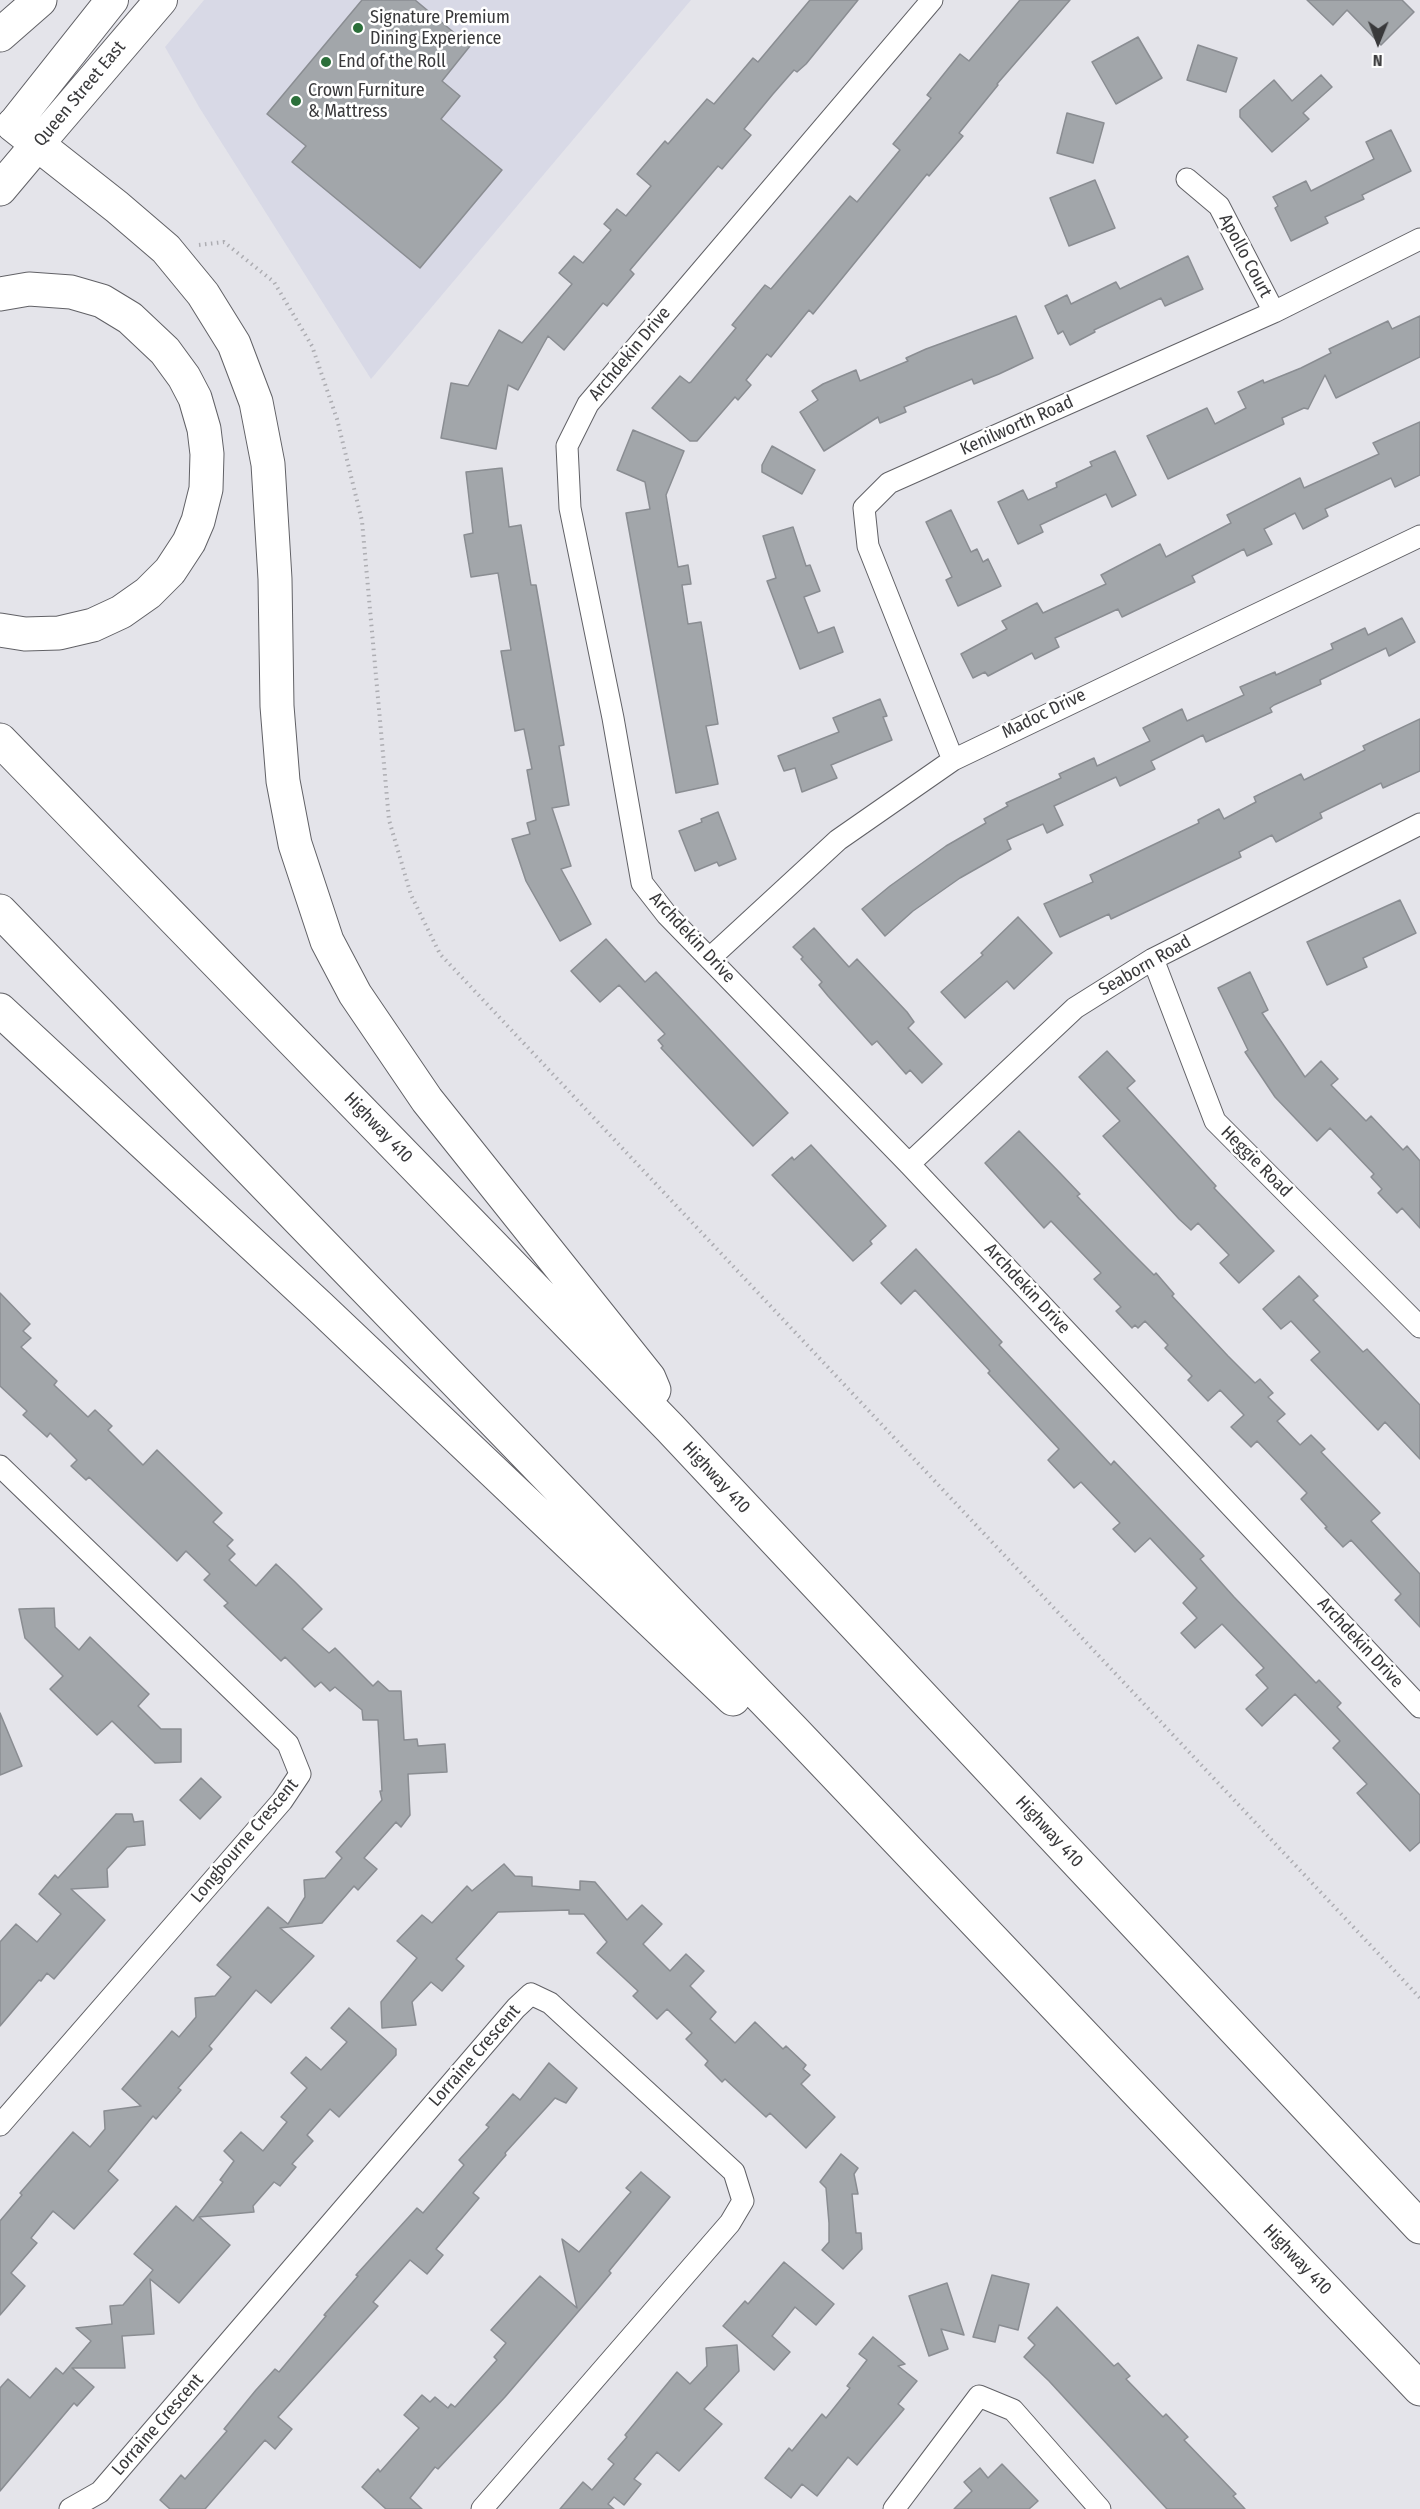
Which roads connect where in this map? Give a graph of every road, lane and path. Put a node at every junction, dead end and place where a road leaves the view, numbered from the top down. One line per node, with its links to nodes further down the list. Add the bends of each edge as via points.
1 (40, 0): 5 (main road)
2 (112, 0): 6 (main road, Queen Street East)
3 (161, 0): 6 (main road, Queen Street East)
4 (932, 0): 19 (street, Archdekin Drive, via 588,404 567,446 570,508 642,883 666,915)
5 (0, 35)
6 (17, 137): 8 (main road, Queen Street East); 10 (main road, via 117,207)
7 (1187, 179): 12 (street, Apollo Court, via 1219,206)
8 (0, 189)
9 (1420, 239): 12 (street, Kenilworth Road)
10 (166, 249): 24 (main road, via 203,294 234,344 262,430 272,518 283,781 296,844 327,941 355,994 428,1100 649,1378); 28 (path, via 224,242 274,282 312,346 337,419 362,521 388,820 411,895 440,954)
11 (0, 294): 14 (main road, via 29,289 71,292 102,302 130,318 165,351 184,377 195,398 207,454 206,489 198,521 170,571 148,592 121,612 93,625 59,633)
12 (1274, 312): 16 (street, Kenilworth Road, via 889,483 864,508 868,546)
13 (1420, 536): 16 (street, Madoc Drive)
14 (0, 630)
15 (0, 740): 24 (main road, Highway 410)
16 (953, 760): 19 (street, Madoc Drive, via 838,840)
17 (1420, 824): 20 (street, Seaborn Road)
18 (0, 911): 27 (main road, Highway 410)
19 (710, 958): 22 (street, Archdekin Drive)
20 (1153, 959): 22 (street, Seaborn Road, via 1075,1008); 23 (street, Heggie Road, via 1215,1121)
21 (0, 1010): 27 (main road, via 748,1713)
22 (909, 1164): 26 (street, Archdekin Drive)
23 (1420, 1327)
24 (670, 1428): 30 (main road, Highway 410)
25 (0, 1466): 29 (street, Longbourne Crescent, via 288,1744 300,1774 282,1802)
26 (1420, 1707)
27 (793, 1730): 31 (main road, Highway 410)
28 (1420, 1998)
29 (0, 2125)
30 (1420, 2227)
31 (1420, 2389)
32 (70, 2509): 33 (street, Lorraine Crescent, via 100,2492 531,1994 550,2003 734,2172 743,2201 730,2223)
33 (482, 2509)
34 (894, 2509): 35 (street, via 979,2396 1013,2410)
35 (1100, 2509)

